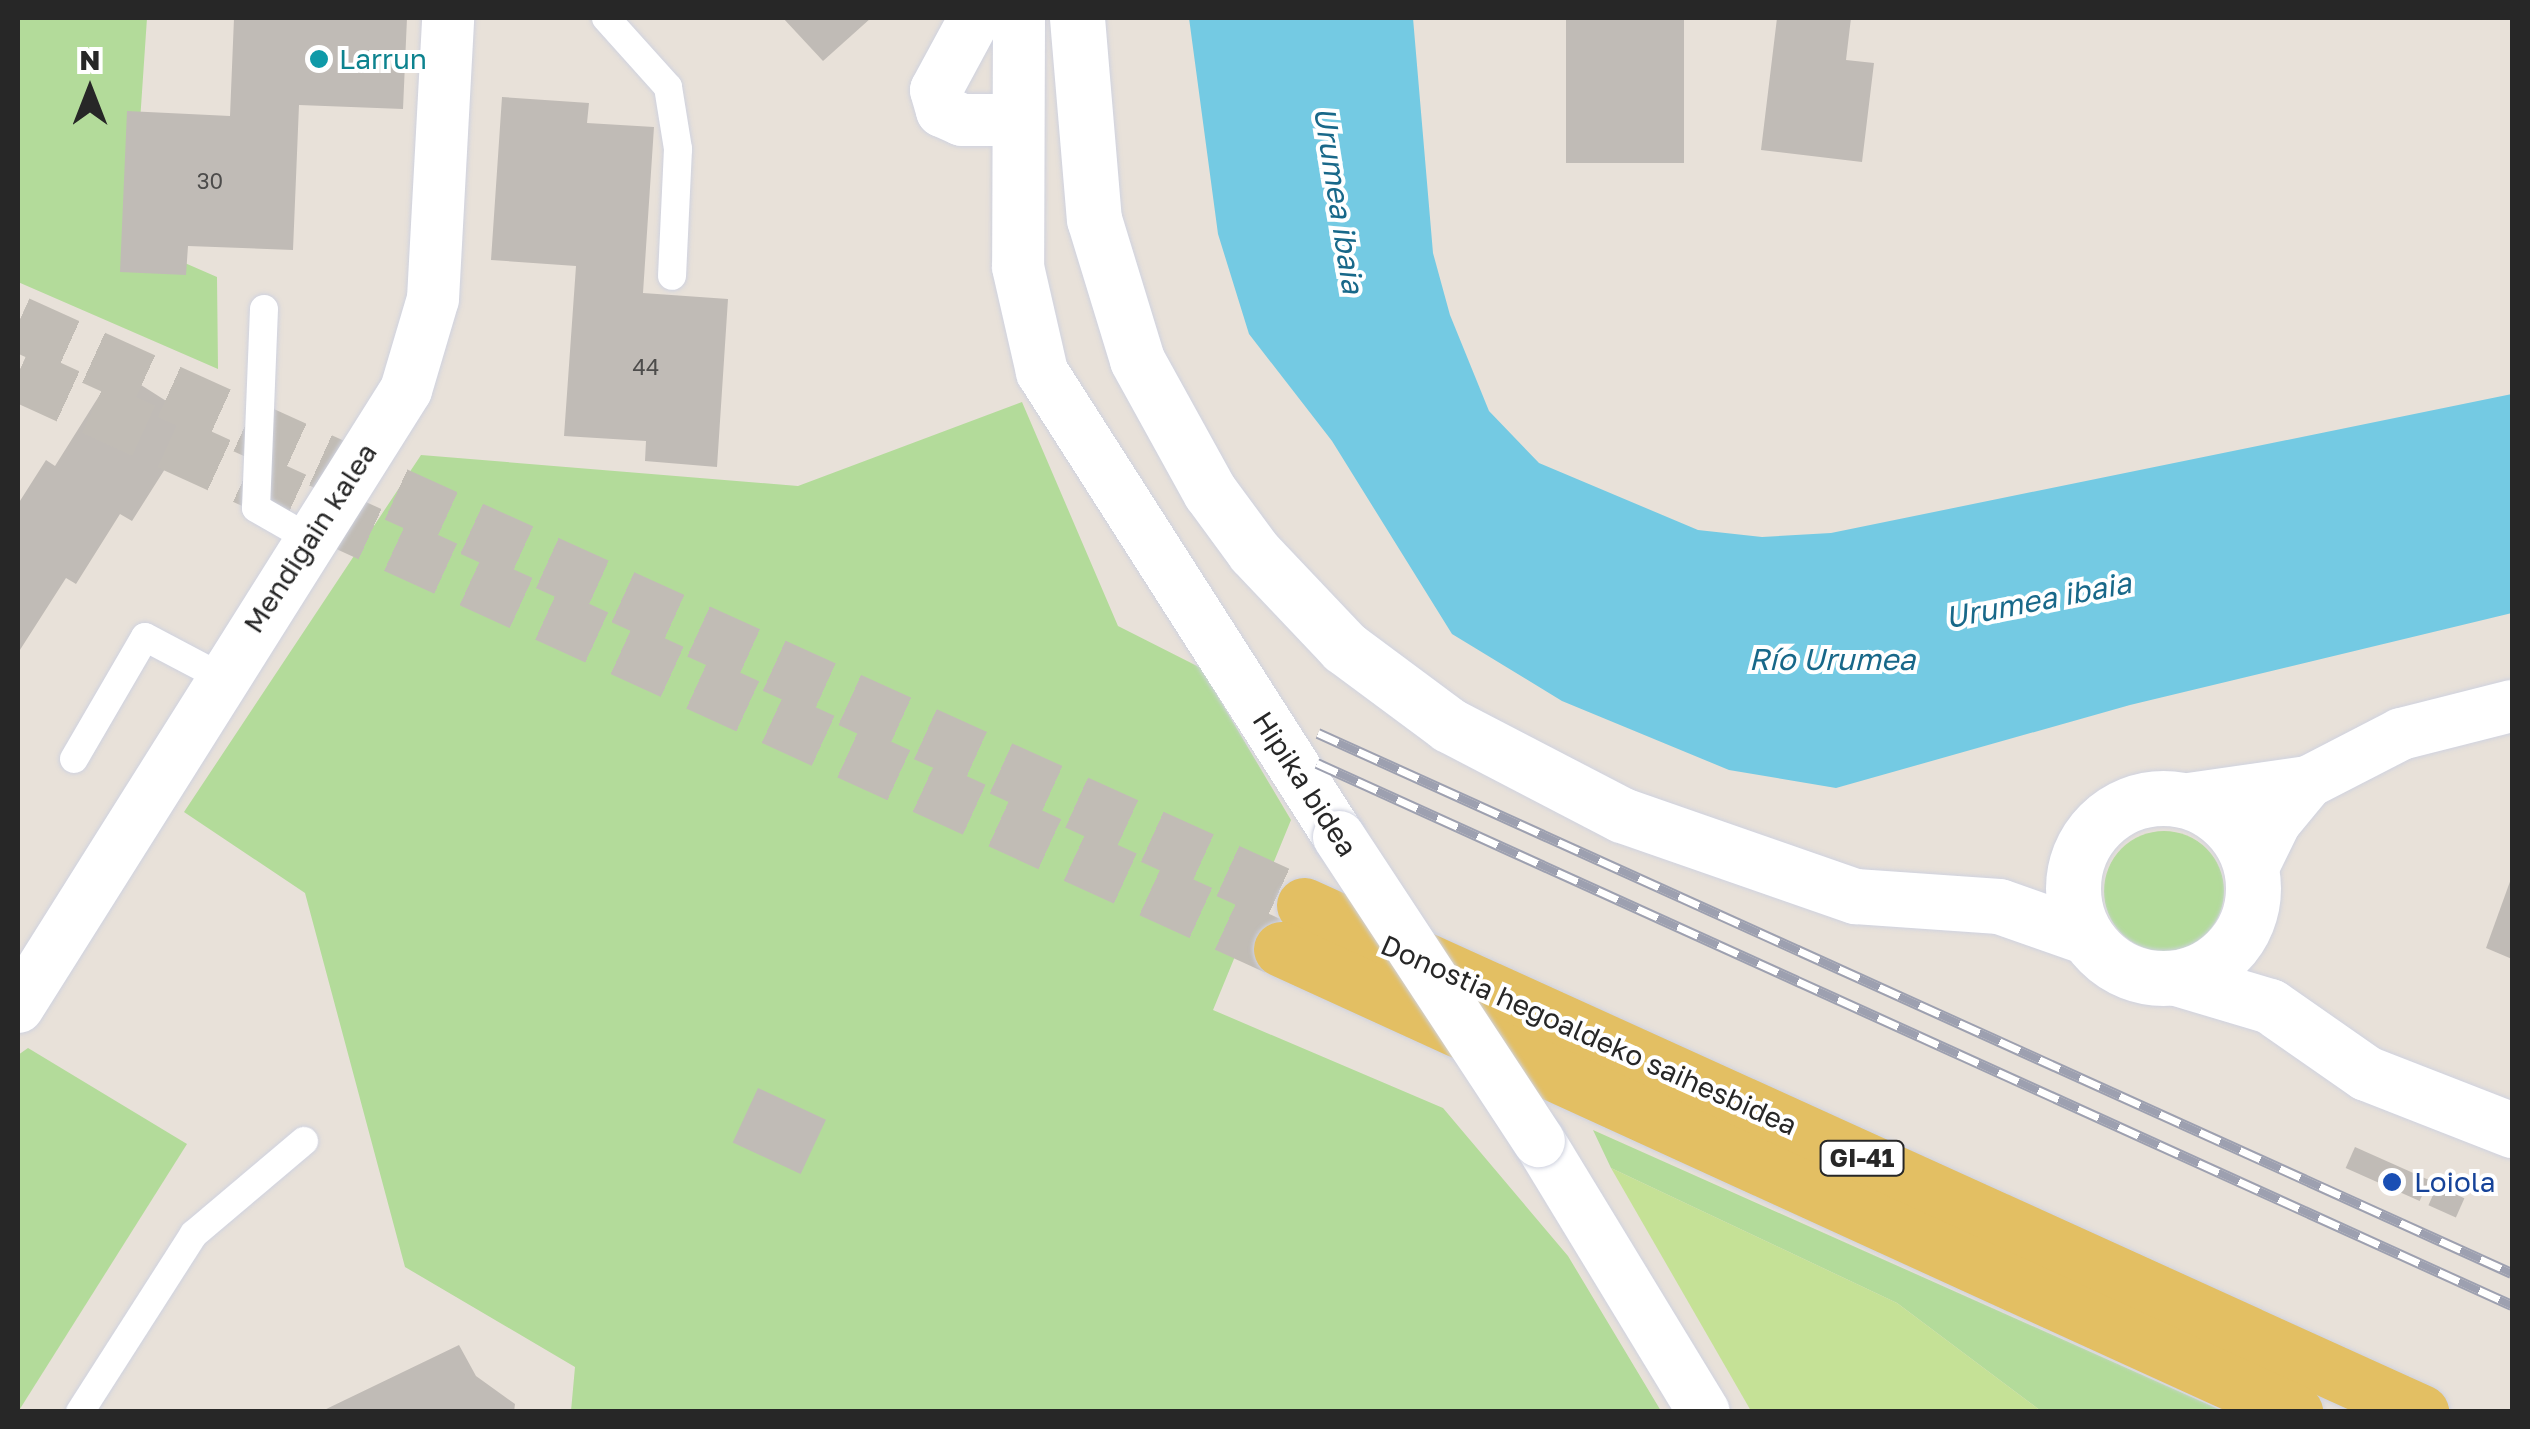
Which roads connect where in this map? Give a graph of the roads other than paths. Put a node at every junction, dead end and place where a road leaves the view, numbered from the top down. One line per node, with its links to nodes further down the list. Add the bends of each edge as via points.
1 (448, 18): 11 (street, Mendigain kalea, via 433,299 406,390)
2 (606, 18): 9 (lane, via 668,87 678,149)
3 (959, 18): 7 (street, via 932,60)
4 (975, 18): 7 (street)
5 (1020, 18): 8 (street, Hipika bidea)
6 (1077, 18): 19 (main road, via 1094,218 1137,360 1210,492 1320,624 1394,689 1449,725 1622,815 1855,896)
7 (936, 90): 8 (street, via 942,112 962,120)
8 (1016, 120): 27 (street, Hipika bidea, bridge, via 1018,266 1042,372 1539,1142)
9 (672, 276)
10 (264, 308): 11 (lane, via 256,508)
11 (310, 539): 12 (street, Mendigain kalea)
12 (221, 676): 14 (lane, via 145,637); 22 (street, Mendigain kalea)
13 (2512, 706): 15 (street, via 2401,734)
14 (74, 759)
15 (2308, 782): 16 (street); 18 (street, via 2275,822)
16 (2182, 800): 17 (main road, via 2135,802 2114,812); 18 (main road, via 2221,818)
17 (2082, 848): 19 (main road); 20 (main road, via 2072,892)
18 (2252, 888): 21 (main road, via 2233,946 2217,962); 23 (main road, via 2269,966)
19 (1968, 902): 20 (main road, via 2029,914)
20 (2086, 937): 21 (main road, via 2116,966)
21 (2176, 978): 23 (main road, via 2240,994)
22 (18, 1007)
23 (2298, 1022): 24 (main road, via 2366,1073)
24 (2512, 1130)
25 (304, 1142): 26 (lane, via 194,1234)
26 (80, 1412)
27 (1704, 1412)
28 (2295, 1412): 29 (main road, Donostia hegoaldeko saihesbidea / GI-41, via 1292,927)
29 (2421, 1412)

